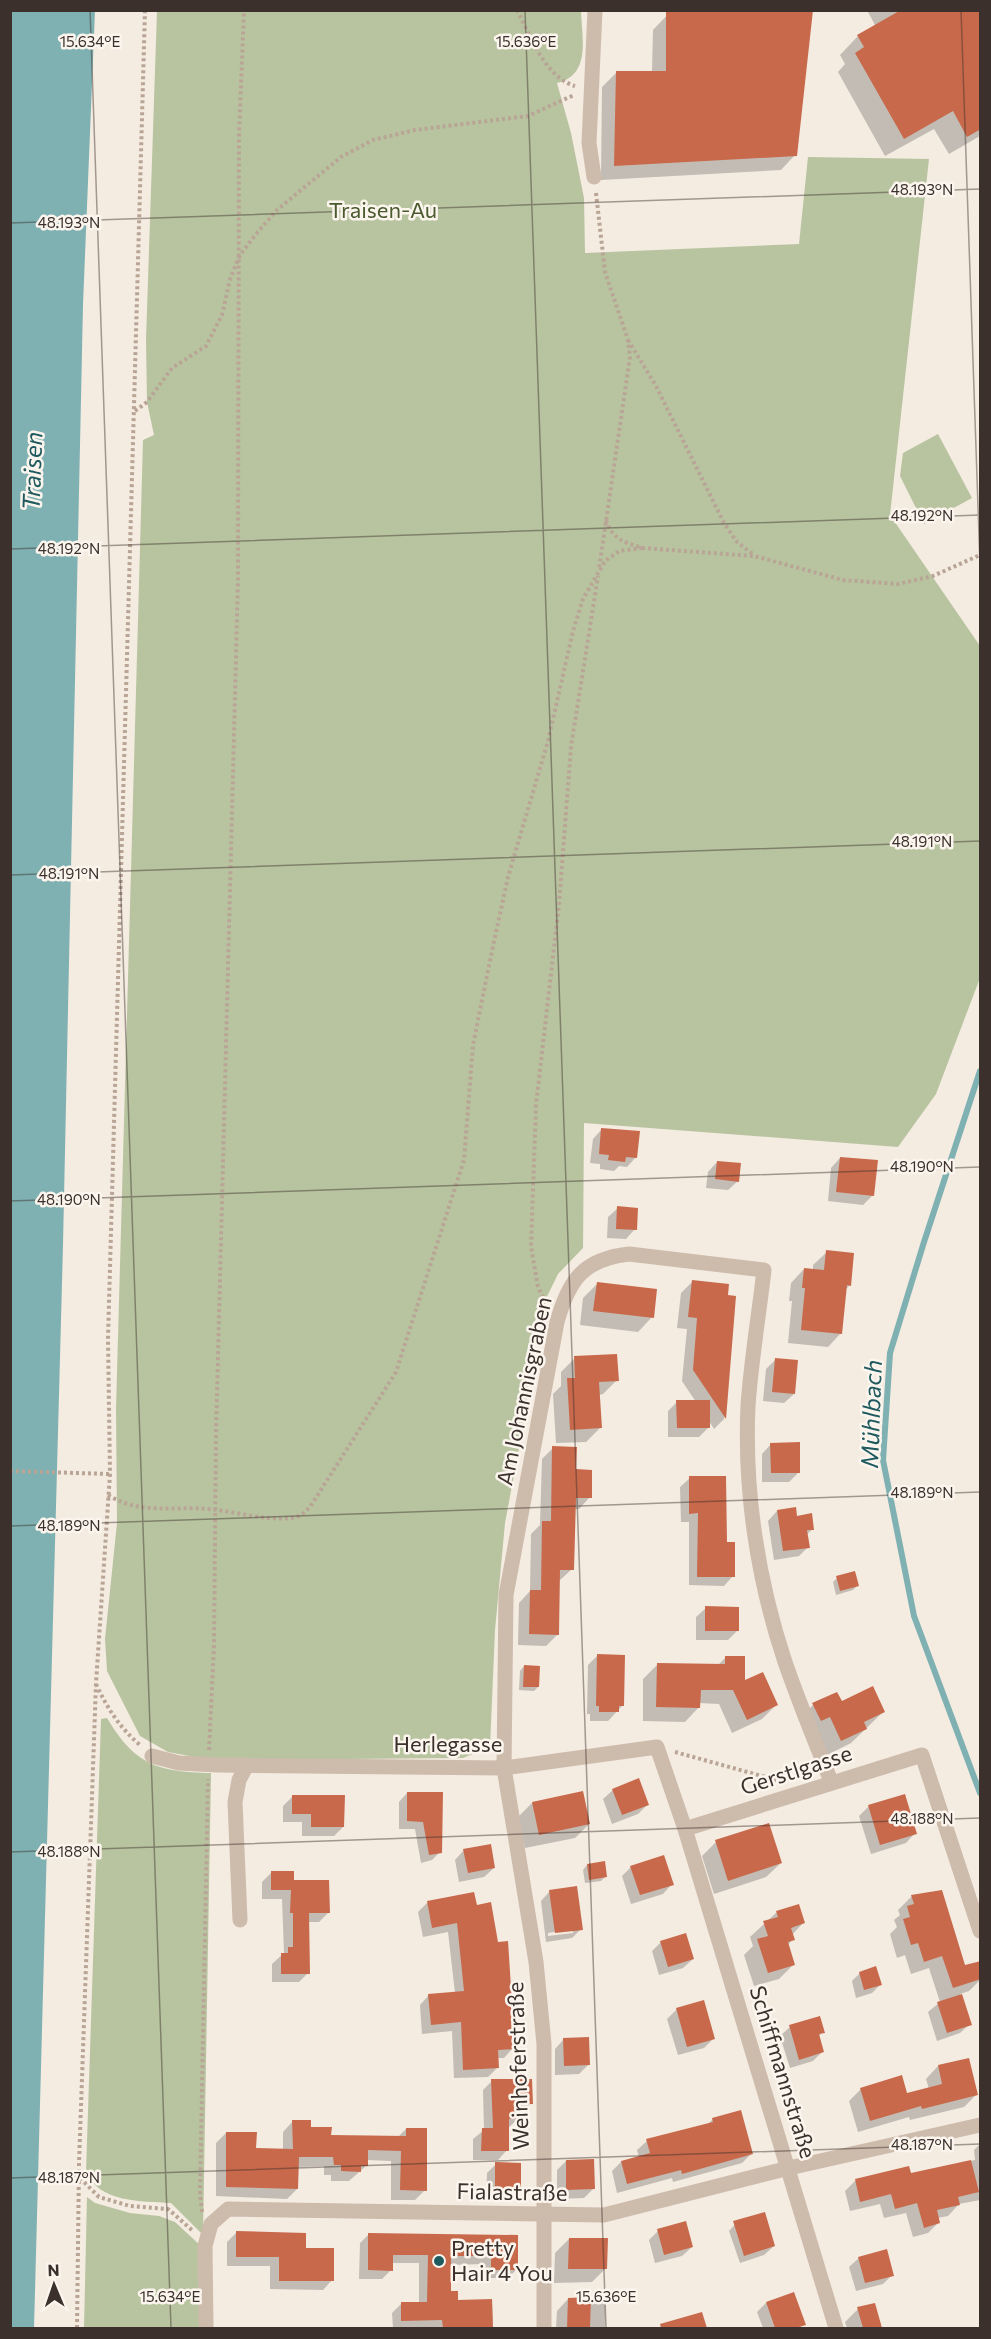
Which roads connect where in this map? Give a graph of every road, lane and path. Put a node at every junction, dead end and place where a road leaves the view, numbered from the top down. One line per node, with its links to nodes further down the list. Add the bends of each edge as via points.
1 (145, 10): 9 (path)
2 (244, 10): 7 (path)
3 (517, 10): 5 (path, via 545,62 557,76 579,88)
4 (595, 10): 5 (street)
5 (591, 87): 6 (street, via 589,143); 7 (path, via 528,116 415,130 373,140 341,158 277,210)
6 (594, 177): 8 (path, via 605,272)
7 (240, 255): 9 (path, via 222,315 206,346 172,368 147,402); 19 (path, via 238,579)
8 (628, 340): 10 (path, via 630,357); 13 (path, via 656,386 724,523 737,542)
9 (135, 411): 17 (path, via 108,1339)
10 (606, 519): 11 (path, via 614,536); 14 (path)
11 (643, 548): 13 (path); 14 (path, via 619,551)
12 (981, 555): 13 (path, via 933,576 898,584 843,580)
13 (754, 556)
14 (598, 572): 15 (path, via 571,747 559,904 536,1105 531,1246 538,1287); 19 (path, via 573,631 548,741 508,877 473,1045 464,1160 396,1372 339,1465 302,1515 280,1519)
15 (557, 1322): 25 (street, Am Johannisgraben, via 506,1595); 26 (street, Am Johannisgraben, via 563,1301 580,1274 608,1256 629,1254 764,1270 748,1406 754,1536 785,1661)
16 (10, 1471): 17 (path)
17 (110, 1474): 18 (path)
18 (108, 1495): 19 (path, via 131,1506 159,1510); 20 (path)
19 (216, 1510): 23 (path)
20 (96, 1683): 22 (path, via 106,1706 127,1734); 33 (path)
21 (657, 1746): 25 (street, Herlegasse); 27 (path); 28 (street)
22 (152, 1756): 23 (street, Herlegasse, via 179,1763)
23 (209, 1764): 24 (street, Herlegasse); 34 (path)
24 (247, 1765): 25 (street, Herlegasse); 29 (street, via 239,1780 236,1802)
25 (504, 1768): 35 (street, Weinhoferstraße, via 536,1962 544,2044)
26 (831, 1782): 27 (street, Gerstlgasse); 30 (street, Gerstlgasse, via 922,1755)
27 (809, 1788): 28 (street, Gerstlgasse)
28 (685, 1829): 32 (street, Schiffmannstraße)
29 (240, 1920)
30 (981, 1931)
31 (981, 2125): 32 (street, Fialastraße)
32 (789, 2168): 35 (street, Fialastraße, via 604,2215); 40 (street, Schiffmannstraße)
33 (79, 2178): 36 (path, via 99,2197 130,2206 168,2209); 37 (path)
34 (202, 2214)
35 (544, 2215): 36 (street, Fialastraße, via 228,2209 211,2224); 39 (street, Weinhoferstraße)
36 (205, 2246): 38 (street)
37 (77, 2328)
38 (206, 2328)
39 (544, 2328)
40 (836, 2328)

